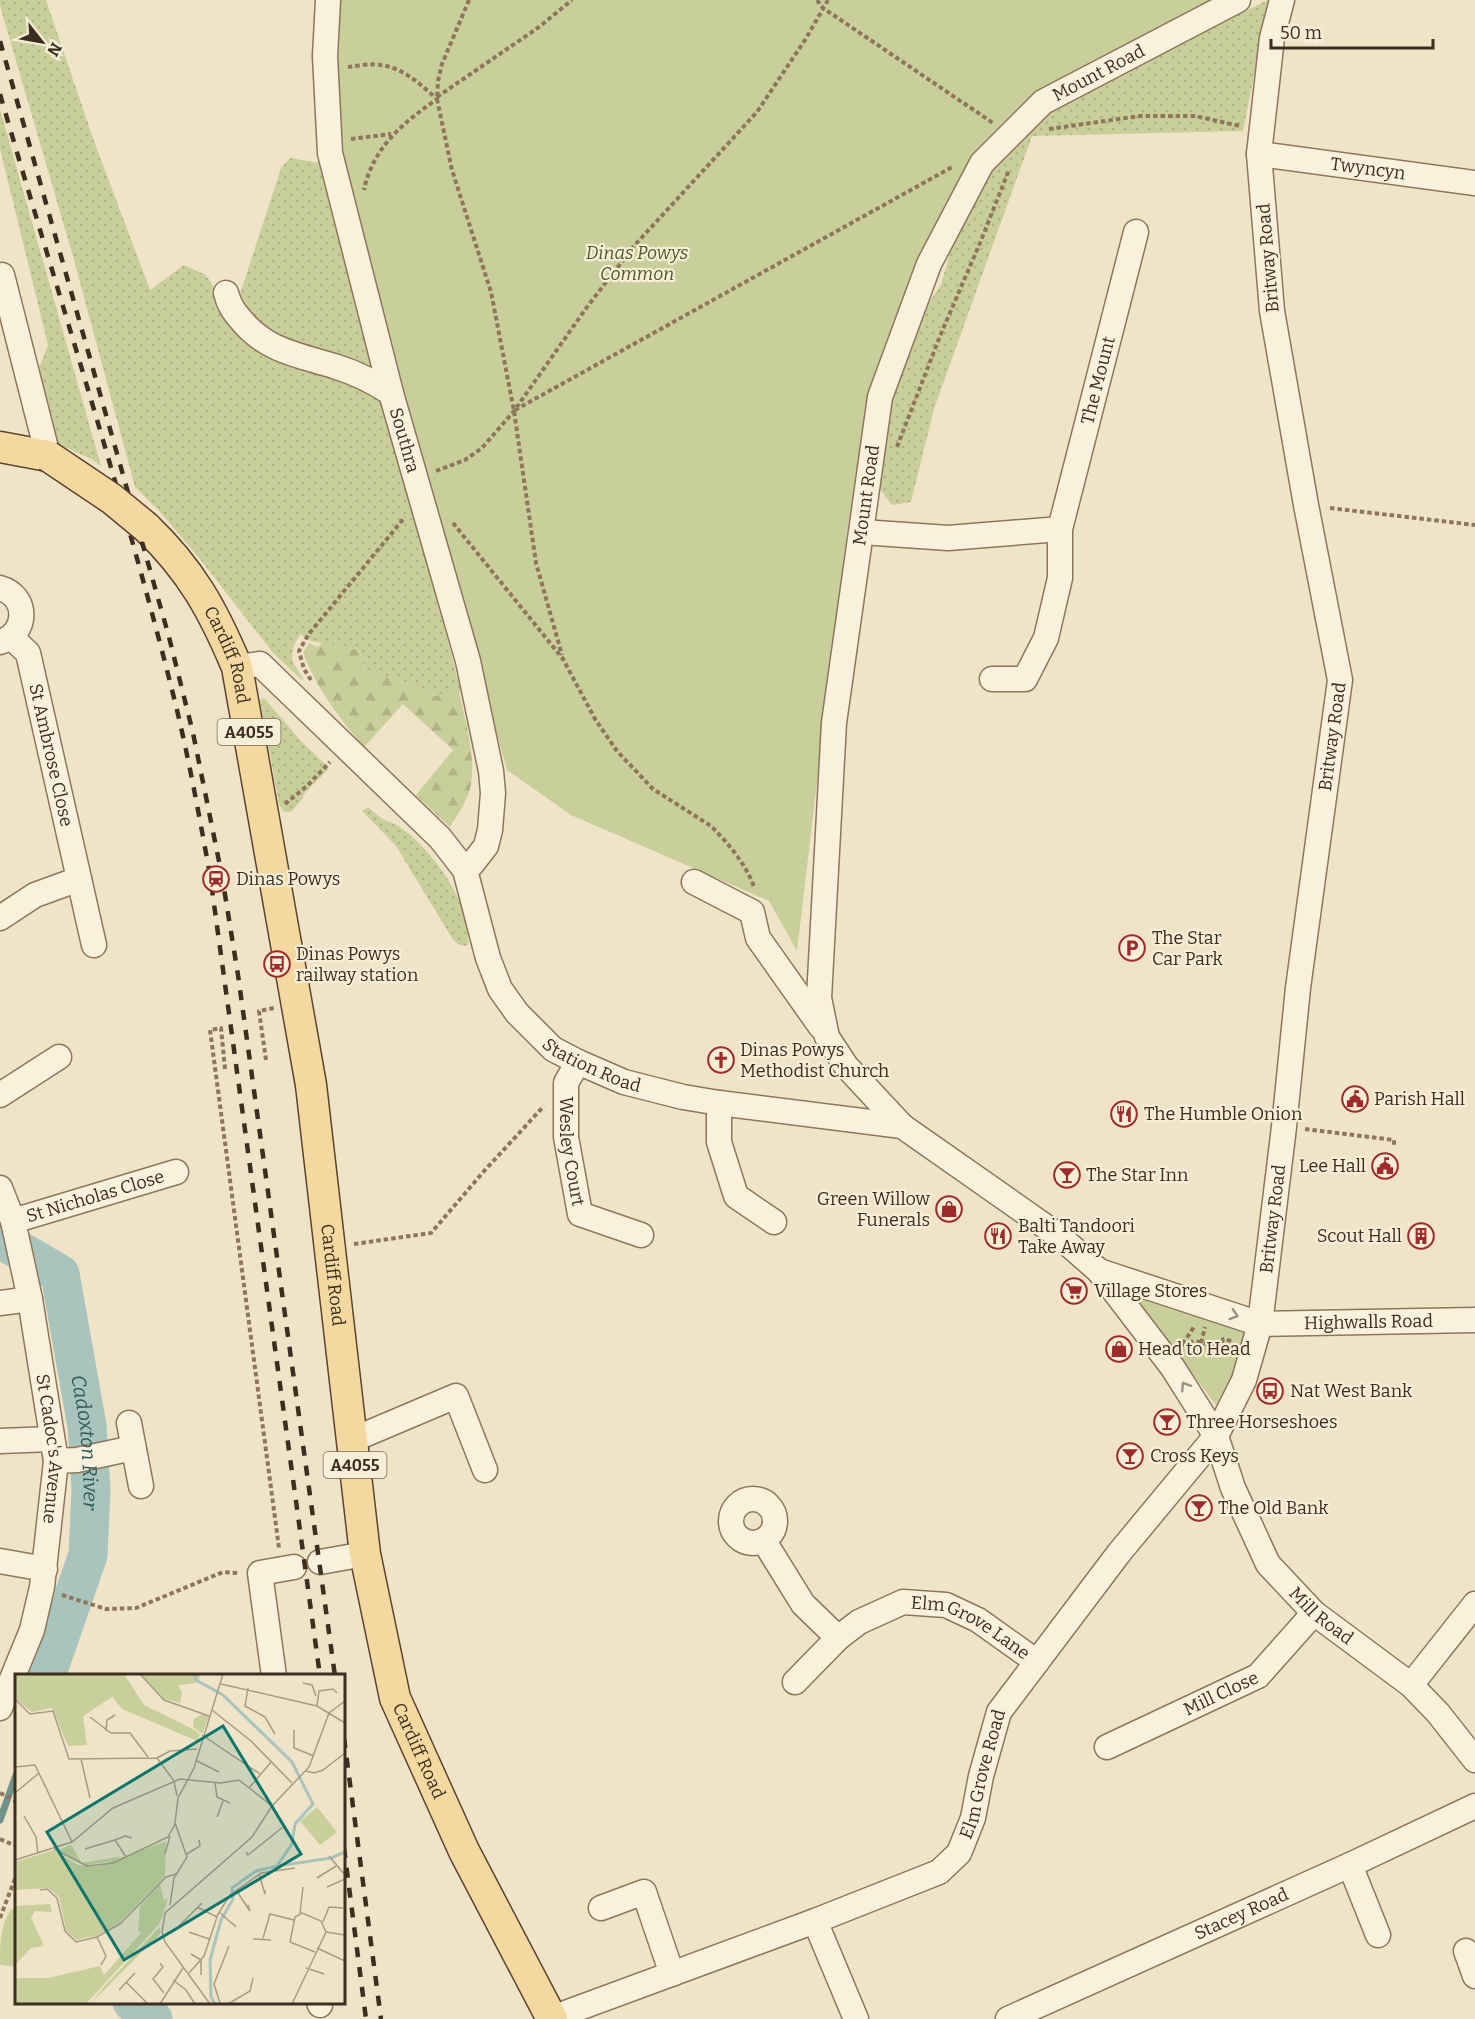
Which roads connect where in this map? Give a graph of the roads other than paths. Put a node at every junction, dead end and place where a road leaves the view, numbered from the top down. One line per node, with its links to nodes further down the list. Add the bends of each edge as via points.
1 (328, 0): 10 (street, Southra, via 330,153)
2 (1238, 0): 14 (street, Mount Road, via 1043,102 982,162 929,264 880,397)
3 (1282, 0): 4 (street, Britway Road, via 1272,38)
4 (1259, 154): 5 (street, Twyncyn); 39 (street, Britway Road, via 1272,311 1340,680)
5 (1475, 183)
6 (1136, 232): 13 (street, The Mount)
7 (2, 275): 12 (street)
8 (226, 293): 10 (street, via 229,305 252,332 273,347 339,368)
9 (13, 363): 12 (street)
10 (391, 393): 19 (street, Southra, via 468,661 491,771 492,802 486,846)
11 (0, 447): 12 (main road, A4055)
12 (40, 454): 17 (main road, Cardiff Road / A4055, bridge, via 112,499 170,550 218,622)
13 (1060, 529): 14 (street, via 948,538); 18 (street, The Mount, via 1060,578 1046,638 1024,679)
14 (862, 532): 24 (street, Mount Road, via 834,723 819,998)
15 (0, 588): 16 (street, St Ambrose Close, via 11,592 21,606 21,623)
16 (5, 639): 20 (street, St Ambrose Close, via 28,653)
17 (237, 667): 19 (street, Station Road, via 260,664 440,838); 42 (main road, Cardiff Road / A4055, via 311,1084)
18 (992, 679)
19 (465, 870): 26 (street, Station Road, via 500,989)
20 (79, 879): 22 (street, via 35,895); 23 (street, St Ambrose Close)
21 (694, 882): 24 (street, via 752,912 758,938)
22 (0, 918)
23 (94, 945)
24 (827, 1036): 29 (street, Mount Road, via 846,1066)
25 (59, 1056): 27 (street)
26 (572, 1073): 28 (street, Station Road); 34 (street, Wesley Court, via 567,1137 580,1214)
27 (0, 1095)
28 (719, 1103): 29 (street, Station Road); 33 (street, via 719,1142 736,1196)
29 (902, 1126): 35 (street, Station Road, via 1059,1236)
30 (176, 1172): 32 (street, St Nicholas Close)
31 (0, 1188): 32 (street, St Cadoc's Avenue)
32 (14, 1221): 36 (street, St Cadoc's Avenue)
33 (774, 1222)
34 (641, 1234)
35 (1099, 1271): 39 (street, Station Road, one-way to 39, via 1202,1305); 41 (street, Station Road, one-way to 35, via 1174,1353)
36 (30, 1299): 37 (street); 45 (street, St Cadoc's Avenue)
37 (0, 1303)
38 (1475, 1320): 39 (street, Highwalls Road)
39 (1257, 1335): 41 (street, Britway Road, via 1244,1380)
40 (129, 1423): 44 (street)
41 (1216, 1436): 55 (street, Mill Road, via 1233,1488 1268,1564); 57 (street, Elm Grove Road, via 1119,1553)
42 (352, 1440): 46 (street, via 456,1396); 49 (main road, Cardiff Road / A4055)
43 (0, 1441): 45 (street)
44 (134, 1448): 45 (street, via 103,1455); 47 (street)
45 (62, 1453): 52 (street, St Cadoc's Avenue)
46 (485, 1470)
47 (141, 1486)
48 (764, 1540): 56 (street, via 802,1604)
49 (365, 1554): 51 (street); 72 (main road, Cardiff Road / A4055, via 395,1698 464,1851)
50 (0, 1561): 52 (street)
51 (320, 1562)
52 (45, 1569): 61 (street, St Cadoc's Avenue, via 32,1630)
53 (278, 1570): 58 (street)
54 (1475, 1604): 60 (street)
55 (1314, 1613): 60 (street, Mill Road); 62 (street, Mill Close, via 1258,1676)
56 (838, 1638): 57 (street, Elm Grove Lane, via 859,1622 903,1602 946,1605 978,1620); 59 (street, Elm Grove Lane)
57 (1037, 1662): 67 (street, Elm Grove Road, via 999,1712 974,1818 959,1853 939,1872)
58 (274, 1674)
59 (795, 1682)
60 (1411, 1685): 63 (street, Mill Road)
61 (3, 1694)
62 (1107, 1747)
63 (1474, 1755)
64 (1475, 1806): 65 (street, Stacey Road)
65 (1350, 1865): 68 (street); 74 (street, Stacey Road)
66 (601, 1908): 70 (street, via 644,1893)
67 (815, 1921): 70 (street, Elm Grove Road); 73 (street)
68 (1378, 1935)
69 (1466, 1951): 71 (street)
70 (672, 1974): 72 (street, Elm Grove Road)
71 (1475, 1976)
72 (552, 2018)
73 (856, 2019)
74 (1008, 2019)

